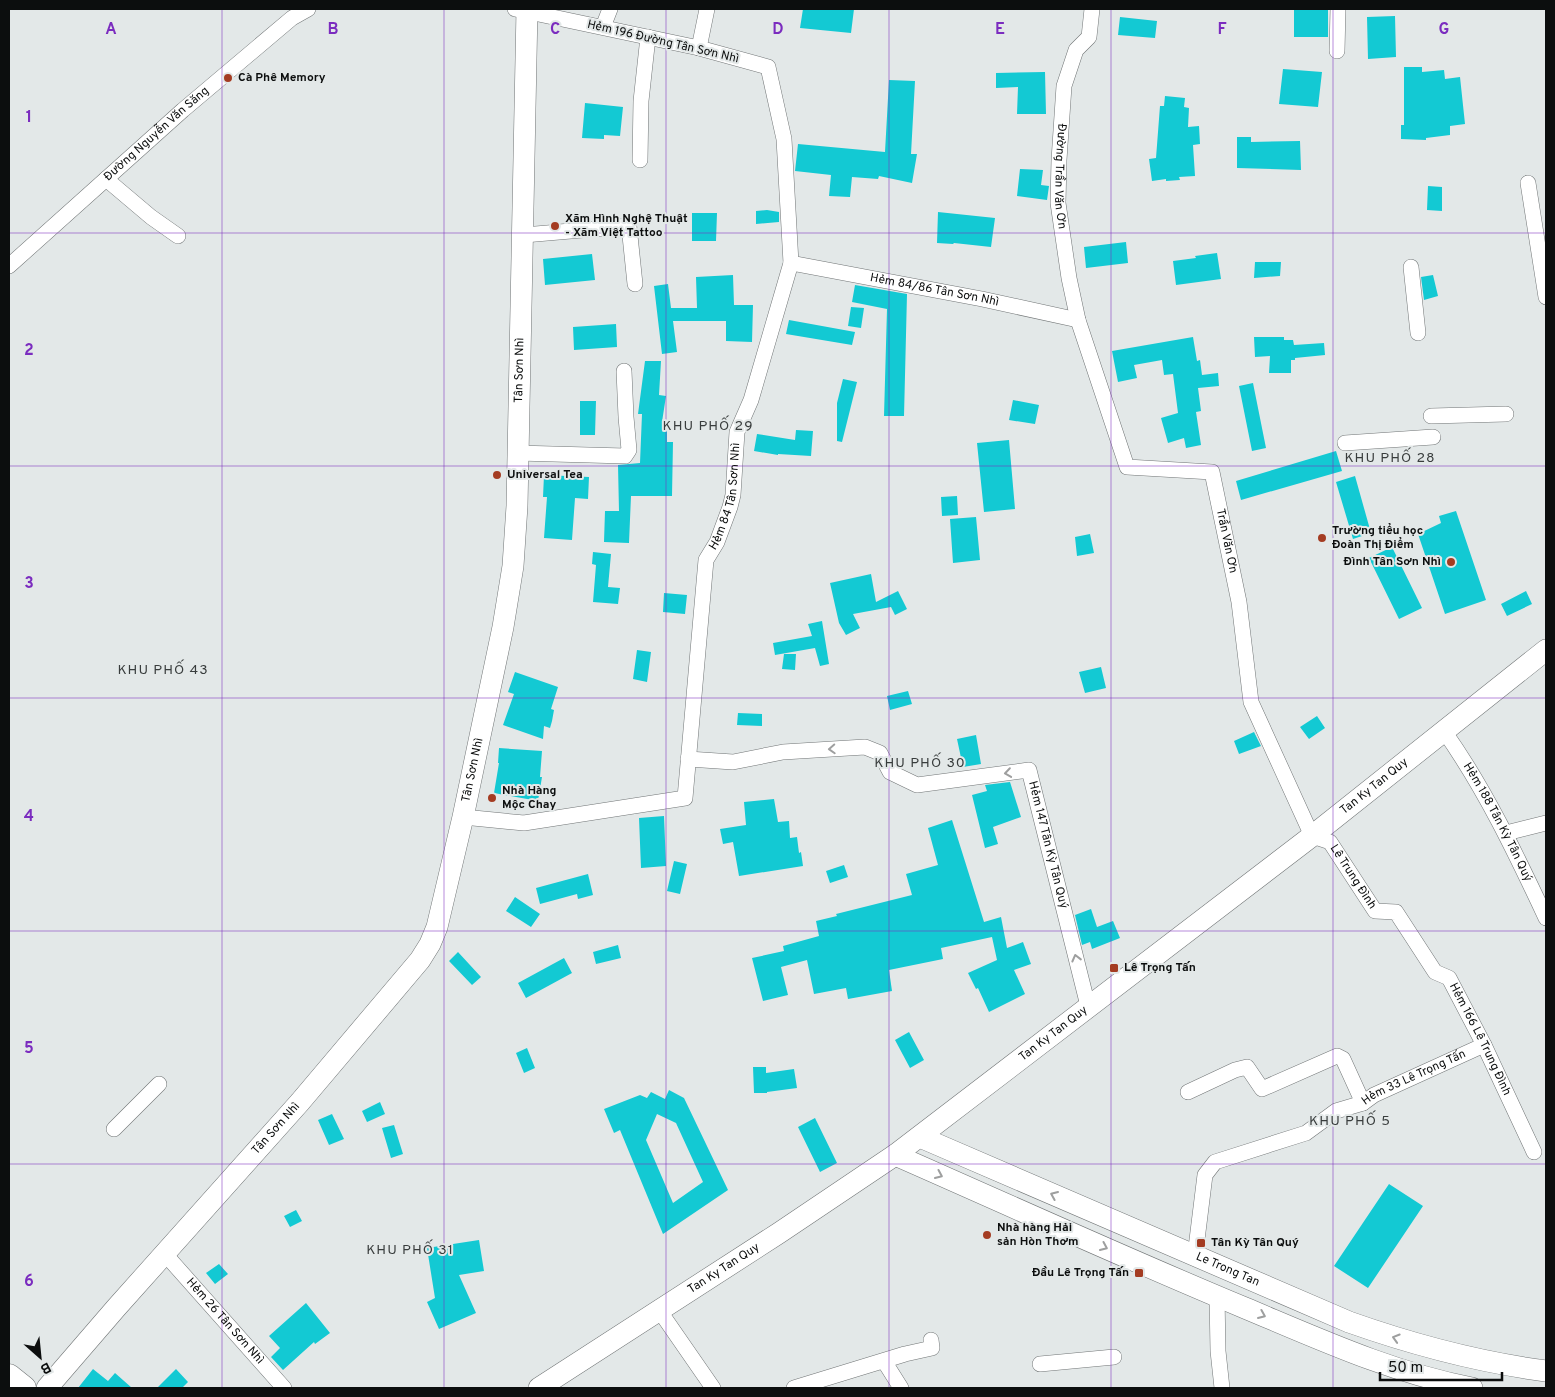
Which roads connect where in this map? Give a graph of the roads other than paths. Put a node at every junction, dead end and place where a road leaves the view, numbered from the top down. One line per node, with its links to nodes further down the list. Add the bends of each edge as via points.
1 (308, 9): 13 (street, Đường Nguyễn Văn Săng, via 258,46)
2 (523, 9): 7 (street, Hẻm 196 Đường Tân Sơn Nhì); 16 (main road, Tân Sơn Nhì)
3 (610, 9): 7 (street)
4 (707, 9): 9 (street)
5 (1092, 9): 22 (street, Đường Trần Văn Ơn, via 1088,37 1076,50 1064,86 1059,160 1058,204)
6 (1338, 9): 10 (street)
7 (603, 27): 8 (street, Hẻm 196 Đường Tân Sơn Nhì)
8 (648, 37): 9 (street, Hẻm 196 Đường Tân Sơn Nhì); 12 (street)
9 (699, 48): 11 (street, Hẻm 196 Đường Tân Sơn Nhì)
10 (1337, 51)
11 (768, 67): 17 (street, Hẻm 84 Tân Sơn Nhì, via 784,139)
12 (640, 160)
13 (106, 179): 15 (street); 18 (street, Đường Nguyễn Văn Săng)
14 (1528, 183): 21 (street)
15 (178, 236)
16 (524, 236): 20 (street, via 630,226); 29 (main road, Tân Sơn Nhì)
17 (791, 263): 22 (street, Hẻm 84/86 Tân Sơn Nhì); 32 (street, Hẻm 84 Tân Sơn Nhì, via 751,400 737,432 730,507 717,542 706,560)
18 (9, 266)
19 (1411, 267): 23 (street)
20 (635, 284)
21 (1546, 297)
22 (1078, 320): 36 (street, Trần Văn Ơn, via 1127,467 1212,472 1239,602 1251,702)
23 (1418, 333)
24 (624, 371): 29 (street, via 629,450 625,456)
25 (1506, 414): 26 (street)
26 (1431, 416)
27 (1434, 437): 28 (street)
28 (1345, 443)
29 (518, 453): 33 (main road, Tân Sơn Nhì, via 512,580)
30 (1546, 650): 31 (main road, Tan Ky Tan Quy)
31 (1444, 731): 35 (street, Hẻm 188 Tân Kỳ Tân Quý); 36 (main road, Tan Ky Tan Quy)
32 (688, 759): 33 (street, Hẻm 84 Tân Sơn Nhì, via 685,798 524,823); 39 (street, Hẻm 147 Tân Kỳ Tân Quý, one-way to 32, via 1030,770 917,785 890,772 880,754 865,747 783,752 733,762)
33 (463, 817): 48 (main road, Tân Sơn Nhì, via 438,926 420,960)
34 (1546, 823): 35 (street)
35 (1506, 833): 38 (street, Hẻm 188 Tân Kỳ Tân Quý)
36 (1312, 836): 37 (street, Lê Trung Đình, via 1330,842 1375,911); 39 (main road, Tan Ky Tan Quy)
37 (1396, 912): 40 (street, Hẻm 166 Lê Trung Đình, via 1435,972 1449,978)
38 (1546, 918)
39 (1088, 1006): 45 (main road, Tan Ky Tan Quy)
40 (1484, 1045): 43 (street, Hẻm 33 Lê Trọng Tấn, via 1374,1095); 46 (street, Hẻm 166 Lê Trung Đình)
41 (160, 1084): 44 (street)
42 (1188, 1092): 43 (street, via 1247,1067 1262,1089 1336,1056 1343,1059)
43 (1363, 1104): 49 (street, Hẻm 33 Lê Trọng Tấn, via 1336,1111 1306,1133 1215,1162 1205,1175)
44 (114, 1129)
45 (920, 1136): 47 (main road, Tan Ky Tan Quy); 49 (main road, Le Trong Tan, one-way to 45)
46 (1534, 1152)
47 (895, 1155): 50 (main road, one-way to 50); 51 (main road, Tan Ky Tan Quy)
48 (165, 1254): 59 (main road, Tân Sơn Nhì); 60 (street, Hẻm 26 Tân Sơn Nhì)
49 (1196, 1256): 56 (main road, Le Trong Tan, one-way to 49, via 1463,1357 1388,1335 1349,1322)
50 (1217, 1296): 65 (street); 66 (main road, one-way to 66, via 1368,1359)
51 (659, 1310): 61 (main road, Tan Ky Tan Quy); 62 (street)
52 (931, 1340): 54 (street, via 932,1348)
53 (1114, 1357): 55 (street)
54 (884, 1361): 63 (street); 64 (street)
55 (1040, 1364)
56 (1546, 1371)
57 (9, 1376): 58 (main road)
58 (24, 1388)
59 (47, 1388)
60 (284, 1388)
61 (539, 1388)
62 (713, 1388)
63 (794, 1388)
64 (901, 1388)
65 (1222, 1388)
66 (1472, 1388)

